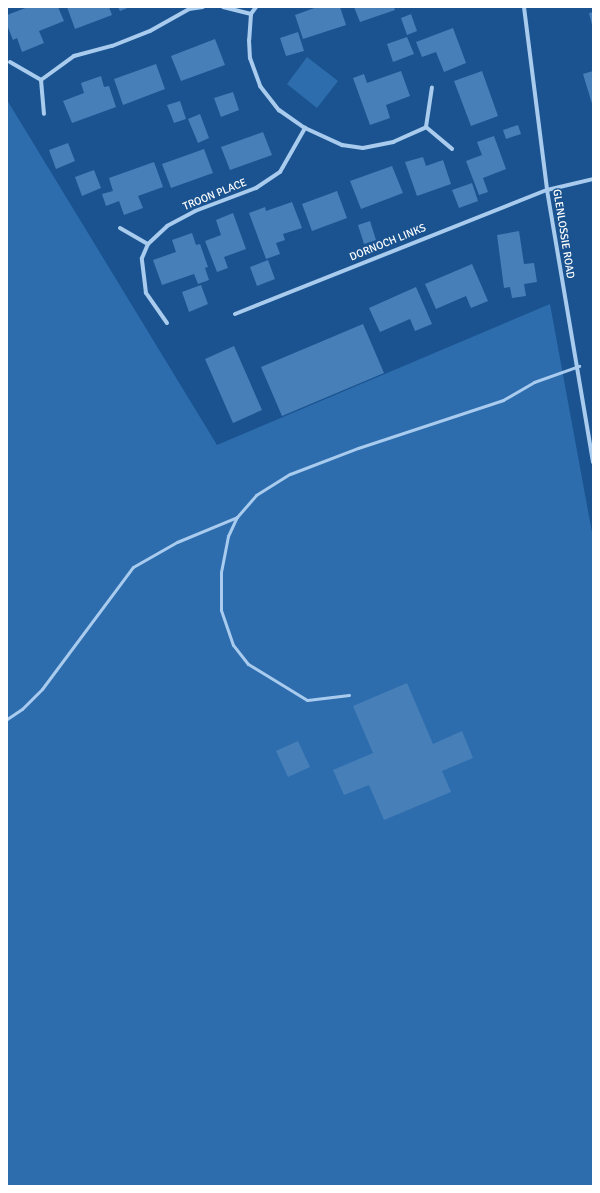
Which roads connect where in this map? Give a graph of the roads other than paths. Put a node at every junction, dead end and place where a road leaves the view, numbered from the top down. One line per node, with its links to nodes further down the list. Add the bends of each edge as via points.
1 (203, 7): 7 (street, via 189,9 150,31 112,46 74,56)
2 (223, 7): 5 (street)
3 (256, 7): 5 (street)
4 (524, 7): 14 (street, GLENLOSSIE ROAD)
5 (252, 14): 11 (street, via 248,40 250,58 260,86 279,110)
6 (10, 62): 7 (street)
7 (41, 80): 9 (street)
8 (432, 86): 10 (street)
9 (44, 114)
10 (426, 127): 11 (street, via 393,142 363,148 342,144); 12 (street)
11 (305, 128): 16 (street, TROON PLACE, via 280,172 256,188 196,211 167,226)
12 (452, 149)
13 (593, 179): 14 (street, DORNOCH LINKS)
14 (547, 190): 17 (street, DORNOCH LINKS); 19 (street, GLENLOSSIE ROAD)
15 (120, 228): 16 (street)
16 (148, 244): 18 (street, via 142,258 146,293)
17 (236, 314)
18 (167, 323)
19 (579, 366): 20 (street, GLENLOSSIE ROAD); 21 (lane, via 534,382 503,400 358,448 290,474 256,495)
20 (593, 462)
21 (237, 517): 22 (lane, via 228,536 221,572 221,610 233,645 248,664 307,700); 23 (lane, via 177,542 133,567 42,688 22,709)
22 (349, 695)
23 (7, 719)

